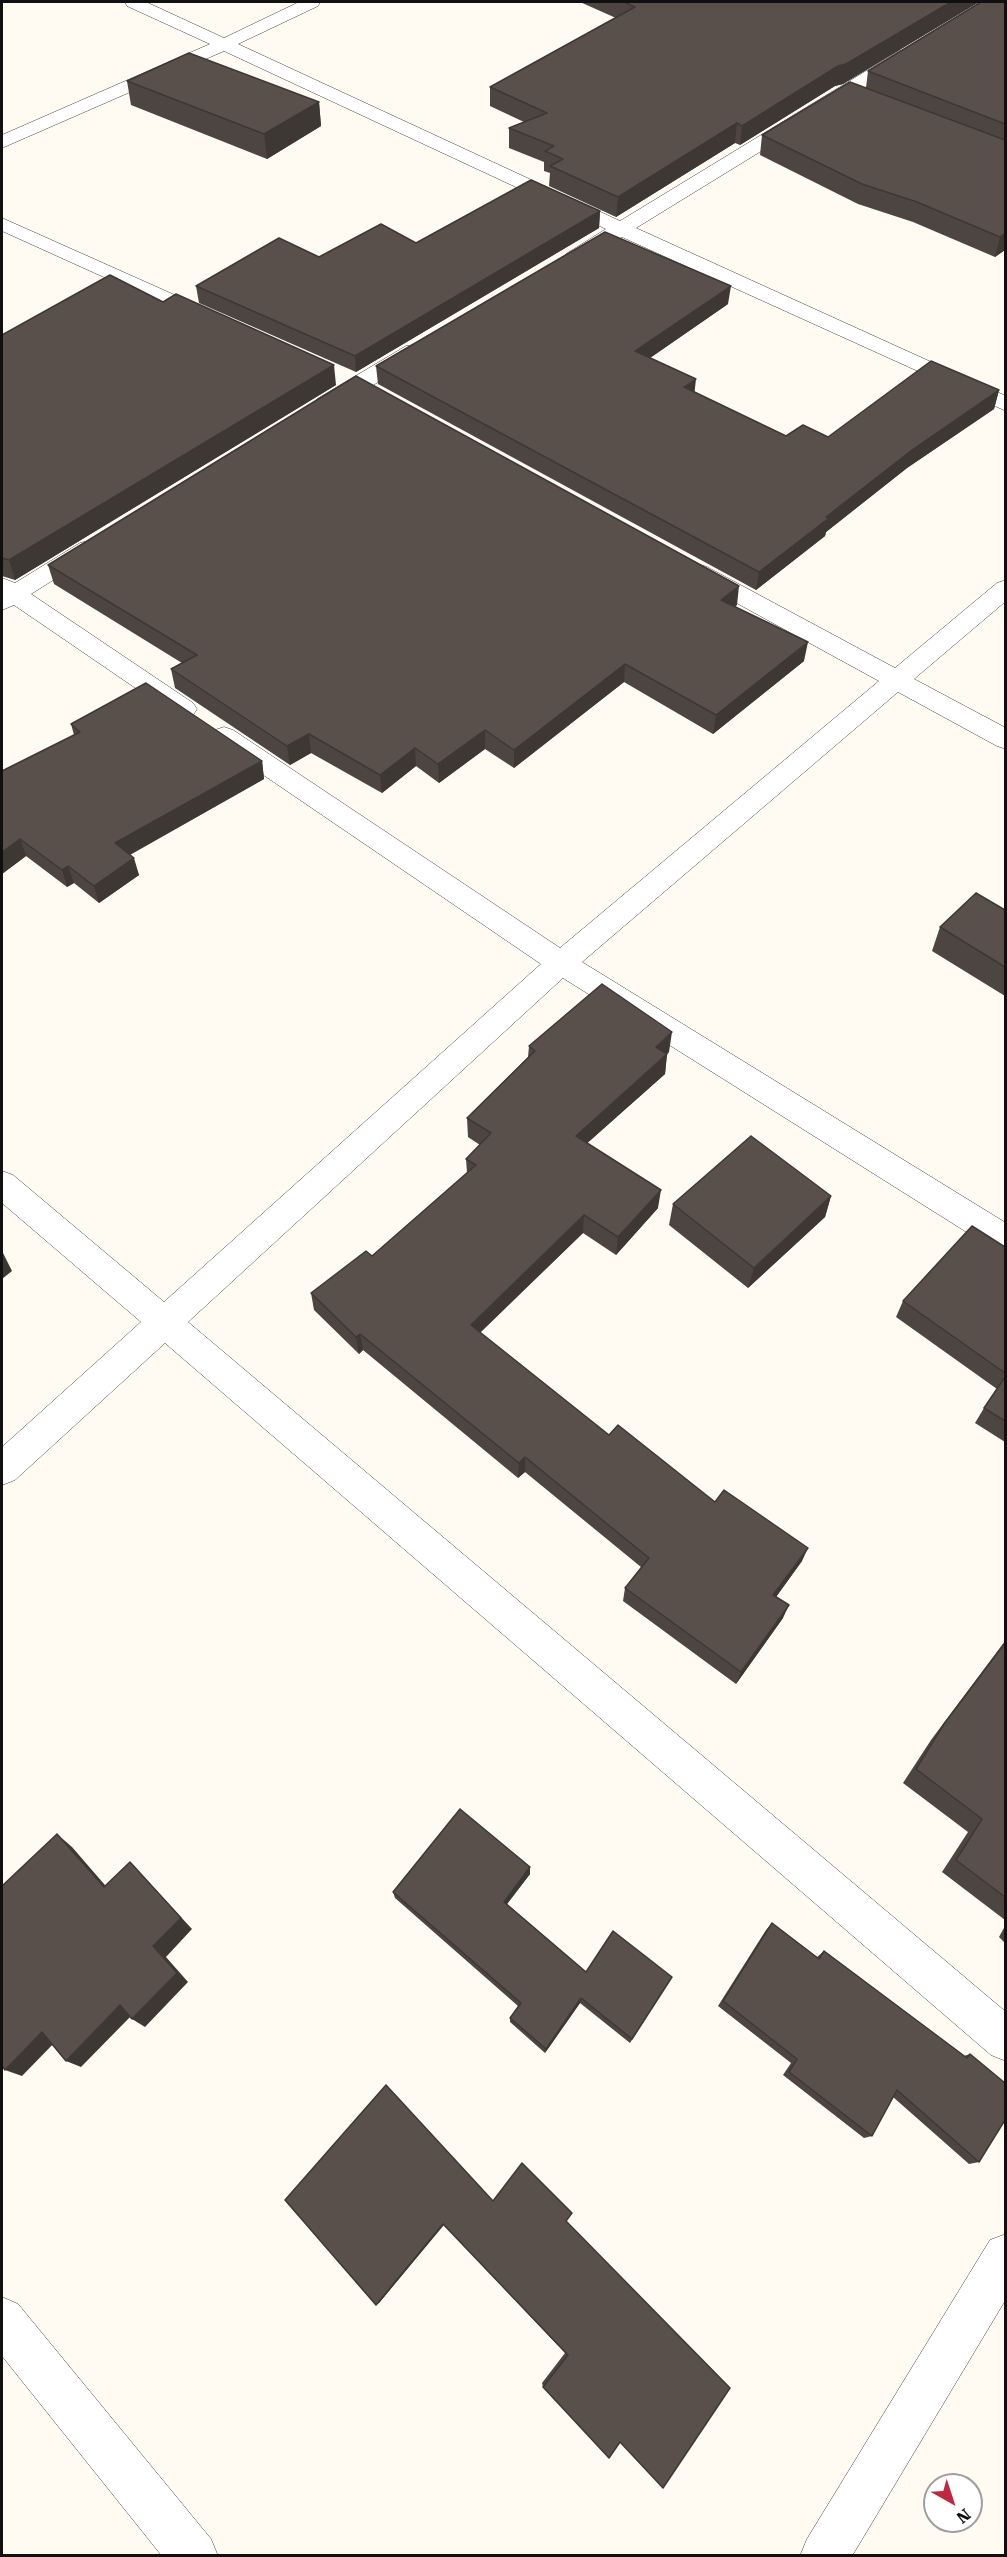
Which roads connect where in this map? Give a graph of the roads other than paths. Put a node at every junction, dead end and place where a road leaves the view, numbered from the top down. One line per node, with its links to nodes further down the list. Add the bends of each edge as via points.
1 (133, 2): 4 (street)
2 (312, 2): 4 (street)
3 (924, 44): 5 (street)
4 (223, 45): 7 (street); 9 (street)
5 (843, 92): 6 (street); 9 (street)
6 (865, 100)
7 (2, 142)
8 (2, 224): 11 (street)
9 (621, 229): 10 (street); 16 (street)
10 (560, 265)
11 (228, 326)
12 (428, 343): 14 (street)
13 (336, 375): 14 (street)
14 (357, 384): 15 (street); 17 (street)
15 (378, 396)
16 (1005, 404)
17 (307, 415)
18 (104, 539): 21 (street)
19 (679, 562): 22 (street)
20 (1005, 588): 22 (street)
21 (5, 594): 24 (street)
22 (897, 682): 23 (street); 24 (street)
23 (1005, 740)
24 (561, 963): 26 (street); 27 (street)
25 (2, 1184): 27 (street)
26 (1005, 1240)
27 (164, 1324): 28 (street); 29 (street)
28 (2, 1469)
29 (1005, 2040)
30 (1005, 2256): 33 (street)
31 (2, 2320): 32 (street)
32 (194, 2556)
33 (824, 2556)

